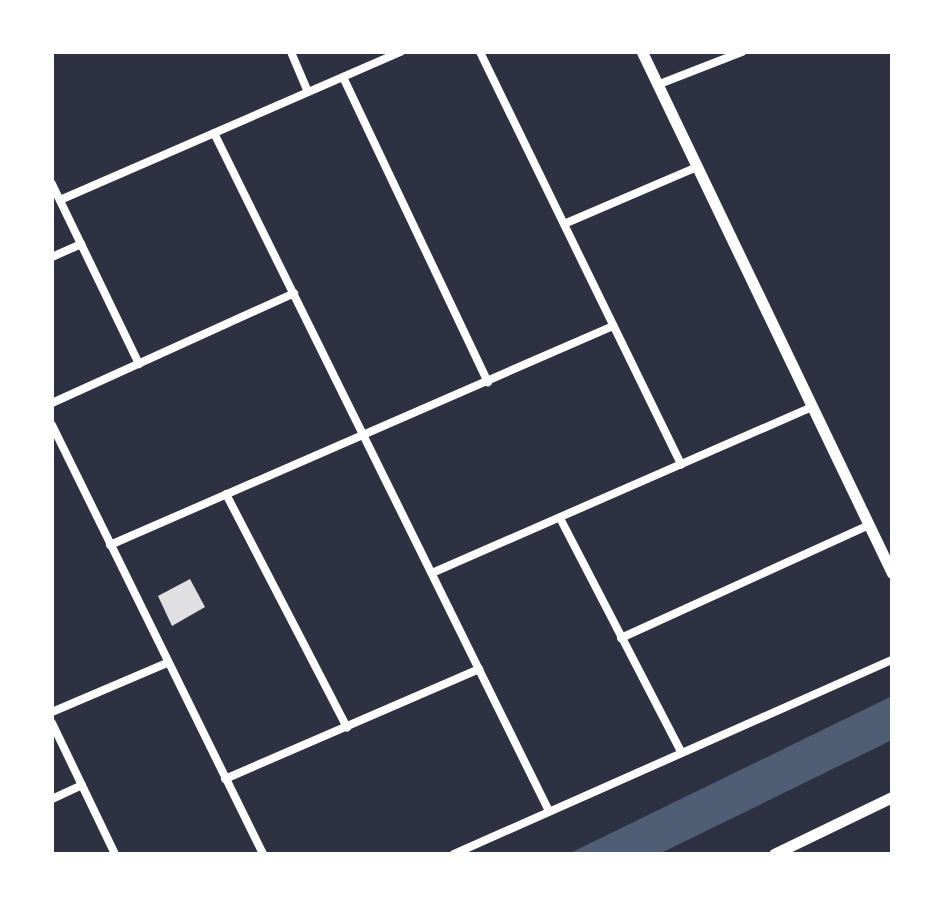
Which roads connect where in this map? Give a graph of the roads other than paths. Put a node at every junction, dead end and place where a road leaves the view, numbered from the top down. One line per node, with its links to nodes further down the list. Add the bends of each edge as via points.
1 (291, 52): 8 (street)
2 (401, 52): 6 (street)
3 (480, 52): 13 (street)
4 (642, 52): 7 (street)
5 (742, 52): 7 (street)
6 (343, 77): 8 (street); 19 (street)
7 (657, 85): 10 (street)
8 (308, 92): 9 (street)
9 (214, 133): 12 (street); 16 (street)
10 (697, 167): 13 (street); 21 (street)
11 (52, 184): 12 (street)
12 (60, 200): 14 (street)
13 (564, 224): 17 (street)
14 (81, 244): 15 (street); 18 (street)
15 (52, 257)
16 (294, 293): 18 (street); 23 (street)
17 (613, 326): 19 (street); 24 (street)
18 (139, 364): 20 (street)
19 (488, 382): 23 (street)
20 (52, 403)
21 (812, 407): 24 (street); 27 (street)
22 (52, 425): 28 (street)
23 (364, 435): 25 (street); 29 (street)
24 (681, 465): 26 (street)
25 (226, 494): 28 (street); 37 (street)
26 (562, 522): 29 (street); 31 (street)
27 (869, 525): 30 (street); 31 (street)
28 (110, 545): 33 (street)
29 (432, 573): 34 (street)
30 (892, 573)
31 (621, 638): 38 (street)
32 (892, 660): 38 (street)
33 (167, 663): 35 (street); 39 (street)
34 (479, 669): 37 (street); 43 (street)
35 (52, 712)
36 (52, 723): 40 (street)
37 (347, 727): 39 (street)
38 (680, 750): 43 (street)
39 (225, 779): 45 (street)
40 (82, 785): 42 (street); 44 (street)
41 (892, 797): 47 (street)
42 (52, 799)
43 (549, 811): 46 (street)
44 (115, 854)
45 (263, 854)
46 (454, 854)
47 (774, 854)

